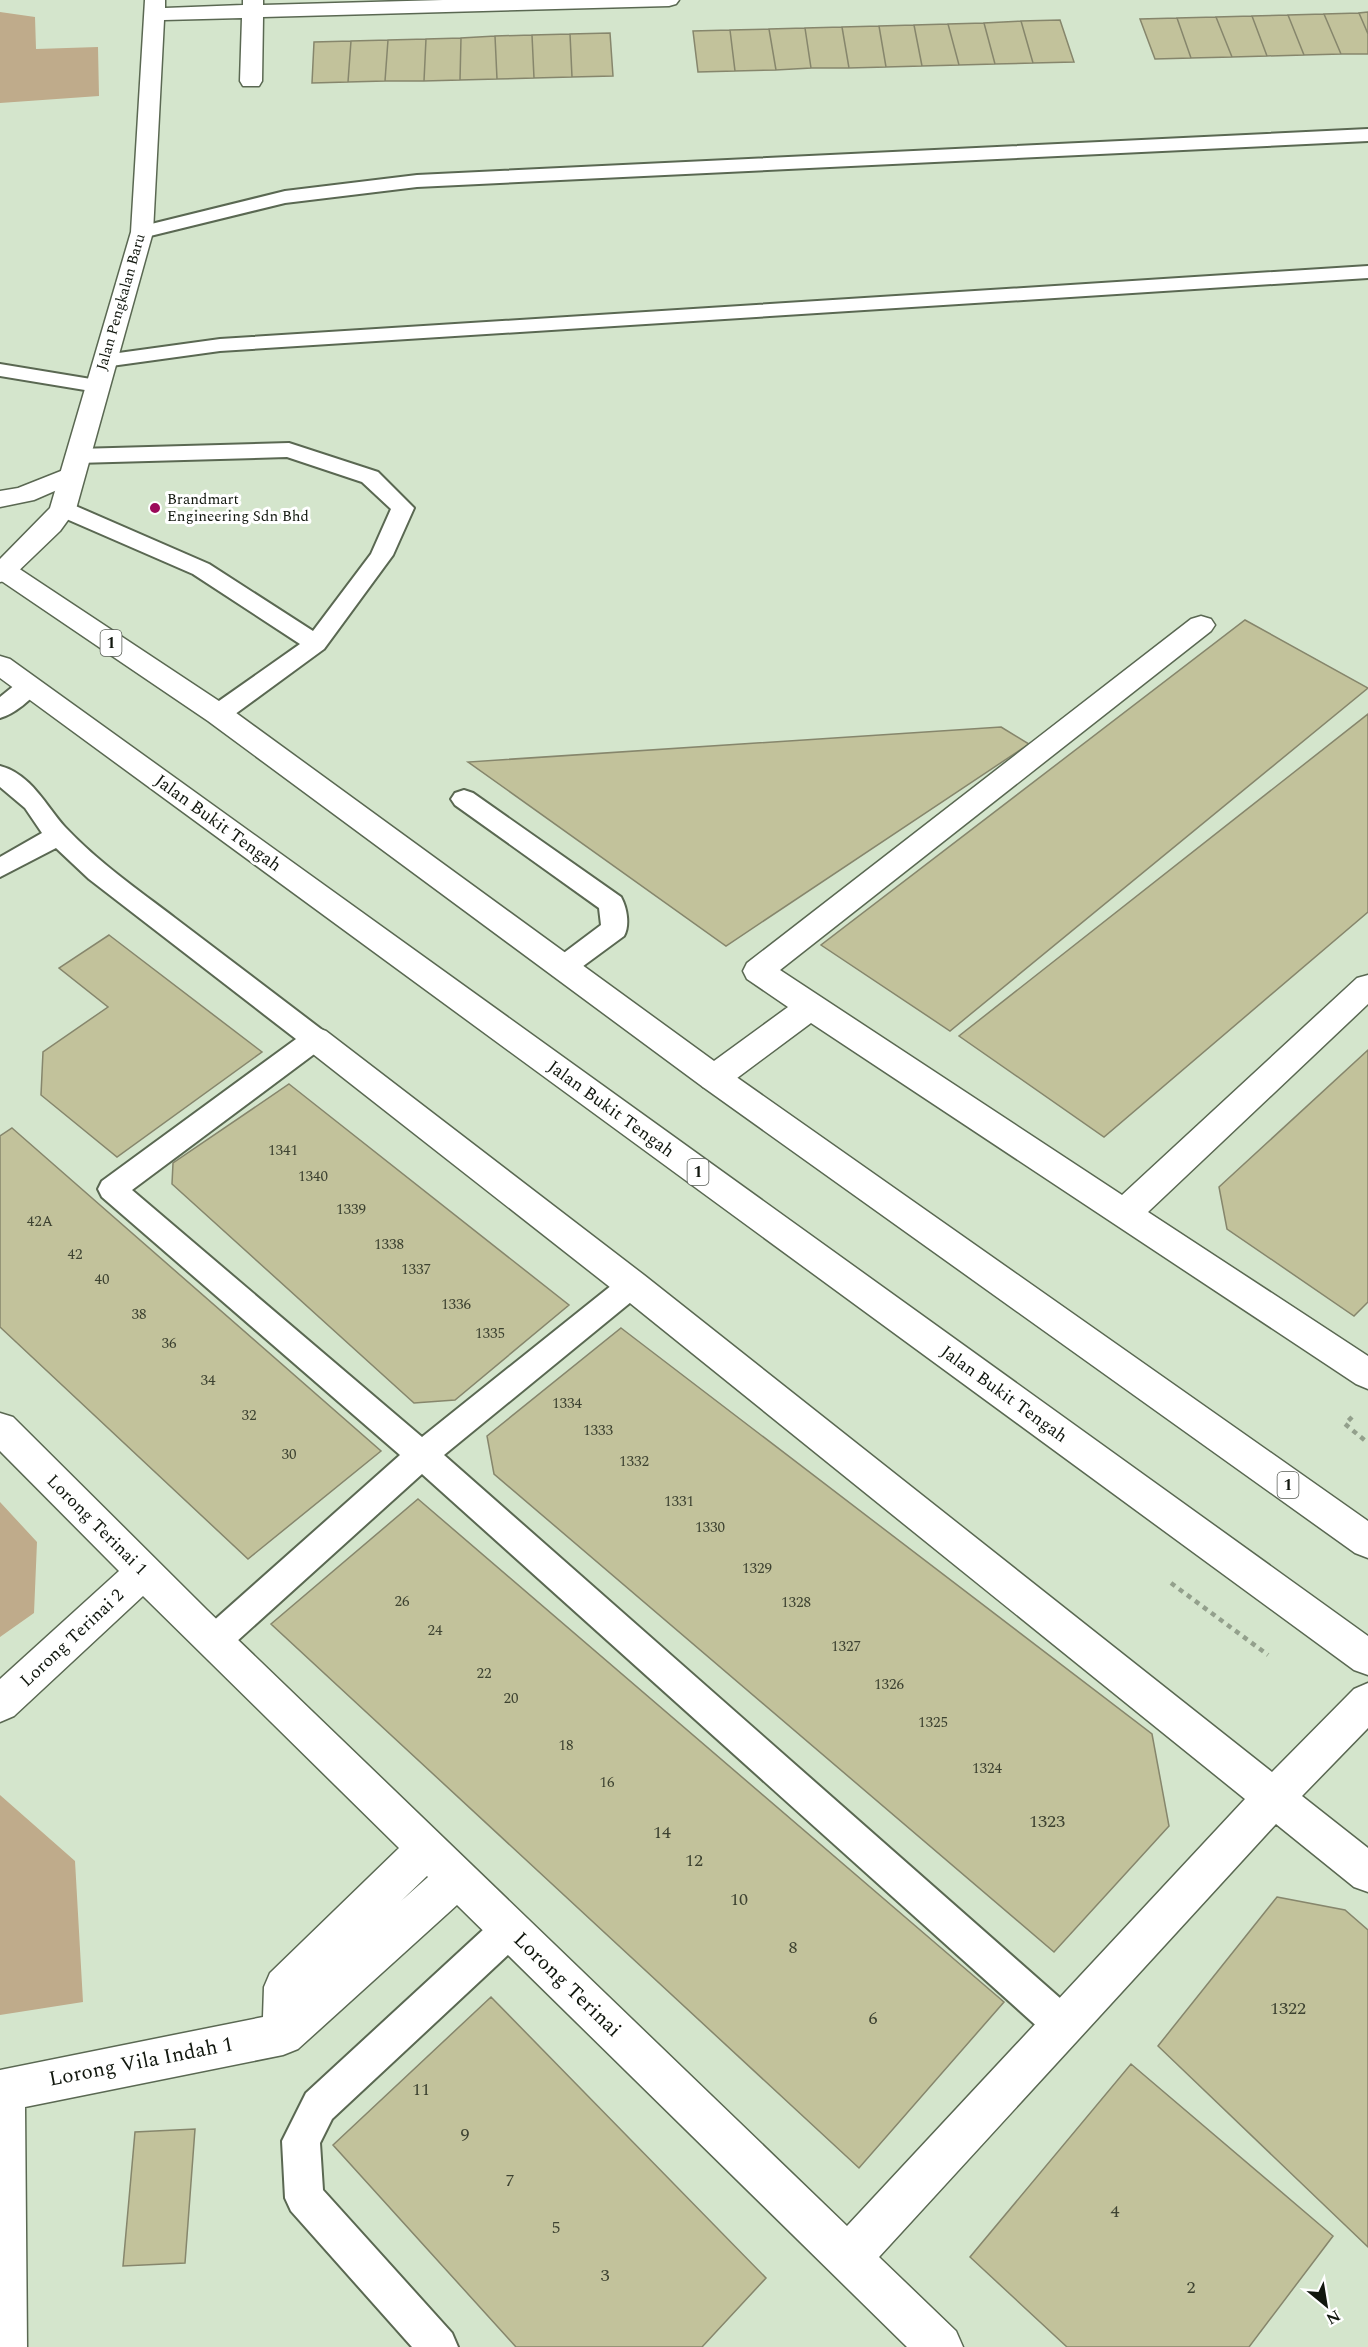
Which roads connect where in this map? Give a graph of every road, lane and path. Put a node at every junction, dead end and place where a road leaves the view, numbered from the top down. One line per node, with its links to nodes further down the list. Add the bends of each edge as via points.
1 (657, 0): 2 (main road); 3 (main road)
2 (669, 0)
3 (253, 6): 4 (main road); 5 (main road)
4 (155, 7): 7 (main road, Jalan Pengkalan Baru)
5 (251, 81)
6 (1368, 135): 7 (lane, via 417,181 285,197)
7 (142, 232): 9 (main road, Jalan Pengkalan Baru)
8 (1368, 272): 9 (lane, via 230,345)
9 (104, 361): 11 (main road, Jalan Pengkalan Baru)
10 (0, 370): 11 (lane)
11 (97, 386): 12 (main road, Jalan Pengkalan Baru)
12 (74, 466): 13 (main road, via 25,494); 14 (main road, Jalan Pengkalan Baru); 17 (lane, via 289,450 370,477 403,507 382,555)
13 (0, 499)
14 (63, 509): 15 (main road, Jalan Pengkalan Baru); 17 (lane, via 201,569)
15 (2, 571): 21 (main road, 1)
16 (1201, 625): 28 (main road, via 758,971)
17 (316, 644): 21 (lane)
18 (0, 665): 19 (main road, Jalan Bukit Tengah / 1)
19 (29, 686): 20 (lane); 43 (main road, Jalan Bukit Tengah / 1)
20 (0, 710)
21 (218, 714): 26 (main road, 1)
22 (0, 774): 24 (lane, via 35,803)
23 (464, 799): 26 (lane, via 612,904 615,929)
24 (58, 835): 25 (lane); 29 (lane, via 98,873)
25 (0, 868)
26 (562, 968): 30 (main road, 1)
27 (1368, 986): 31 (main road)
28 (810, 1007): 30 (main road); 31 (main road)
29 (315, 1039): 32 (main road); 37 (lane, via 112,1189)
30 (714, 1078): 38 (main road, 1)
31 (1125, 1213): 33 (main road)
32 (632, 1285): 37 (lane); 46 (main road)
33 (1368, 1374)
34 (1345, 1424): 36 (path)
35 (0, 1428): 39 (main road, Lorong Terinai 1)
36 (1368, 1443)
37 (422, 1455): 41 (lane); 51 (lane)
38 (1368, 1542)
39 (144, 1572): 41 (main road, Lorong Terinai 1); 45 (main road, Lorong Terinai 2)
40 (1171, 1583): 42 (path)
41 (204, 1631): 47 (main road, Lorong Terinai)
42 (1268, 1655)
43 (1368, 1658)
44 (1368, 1701): 46 (main road)
45 (0, 1704)
46 (1272, 1799): 48 (main road); 51 (main road)
47 (427, 1848): 49 (main road, Lorong Terinai); 52 (main road, via 285,1987)
48 (1368, 1873)
49 (456, 1878): 50 (main road, Lorong Terinai); 52 (main road)
50 (510, 1929): 54 (main road, Lorong Terinai); 56 (lane, via 319,2106 302,2141 304,2198)
51 (1064, 2026): 54 (main road)
52 (283, 2034): 53 (main road, Lorong Vila Indah 1)
53 (1, 2091): 55 (main road)
54 (849, 2258): 57 (main road, Lorong Terinai)
55 (4, 2347)
56 (438, 2347)
57 (940, 2347)

